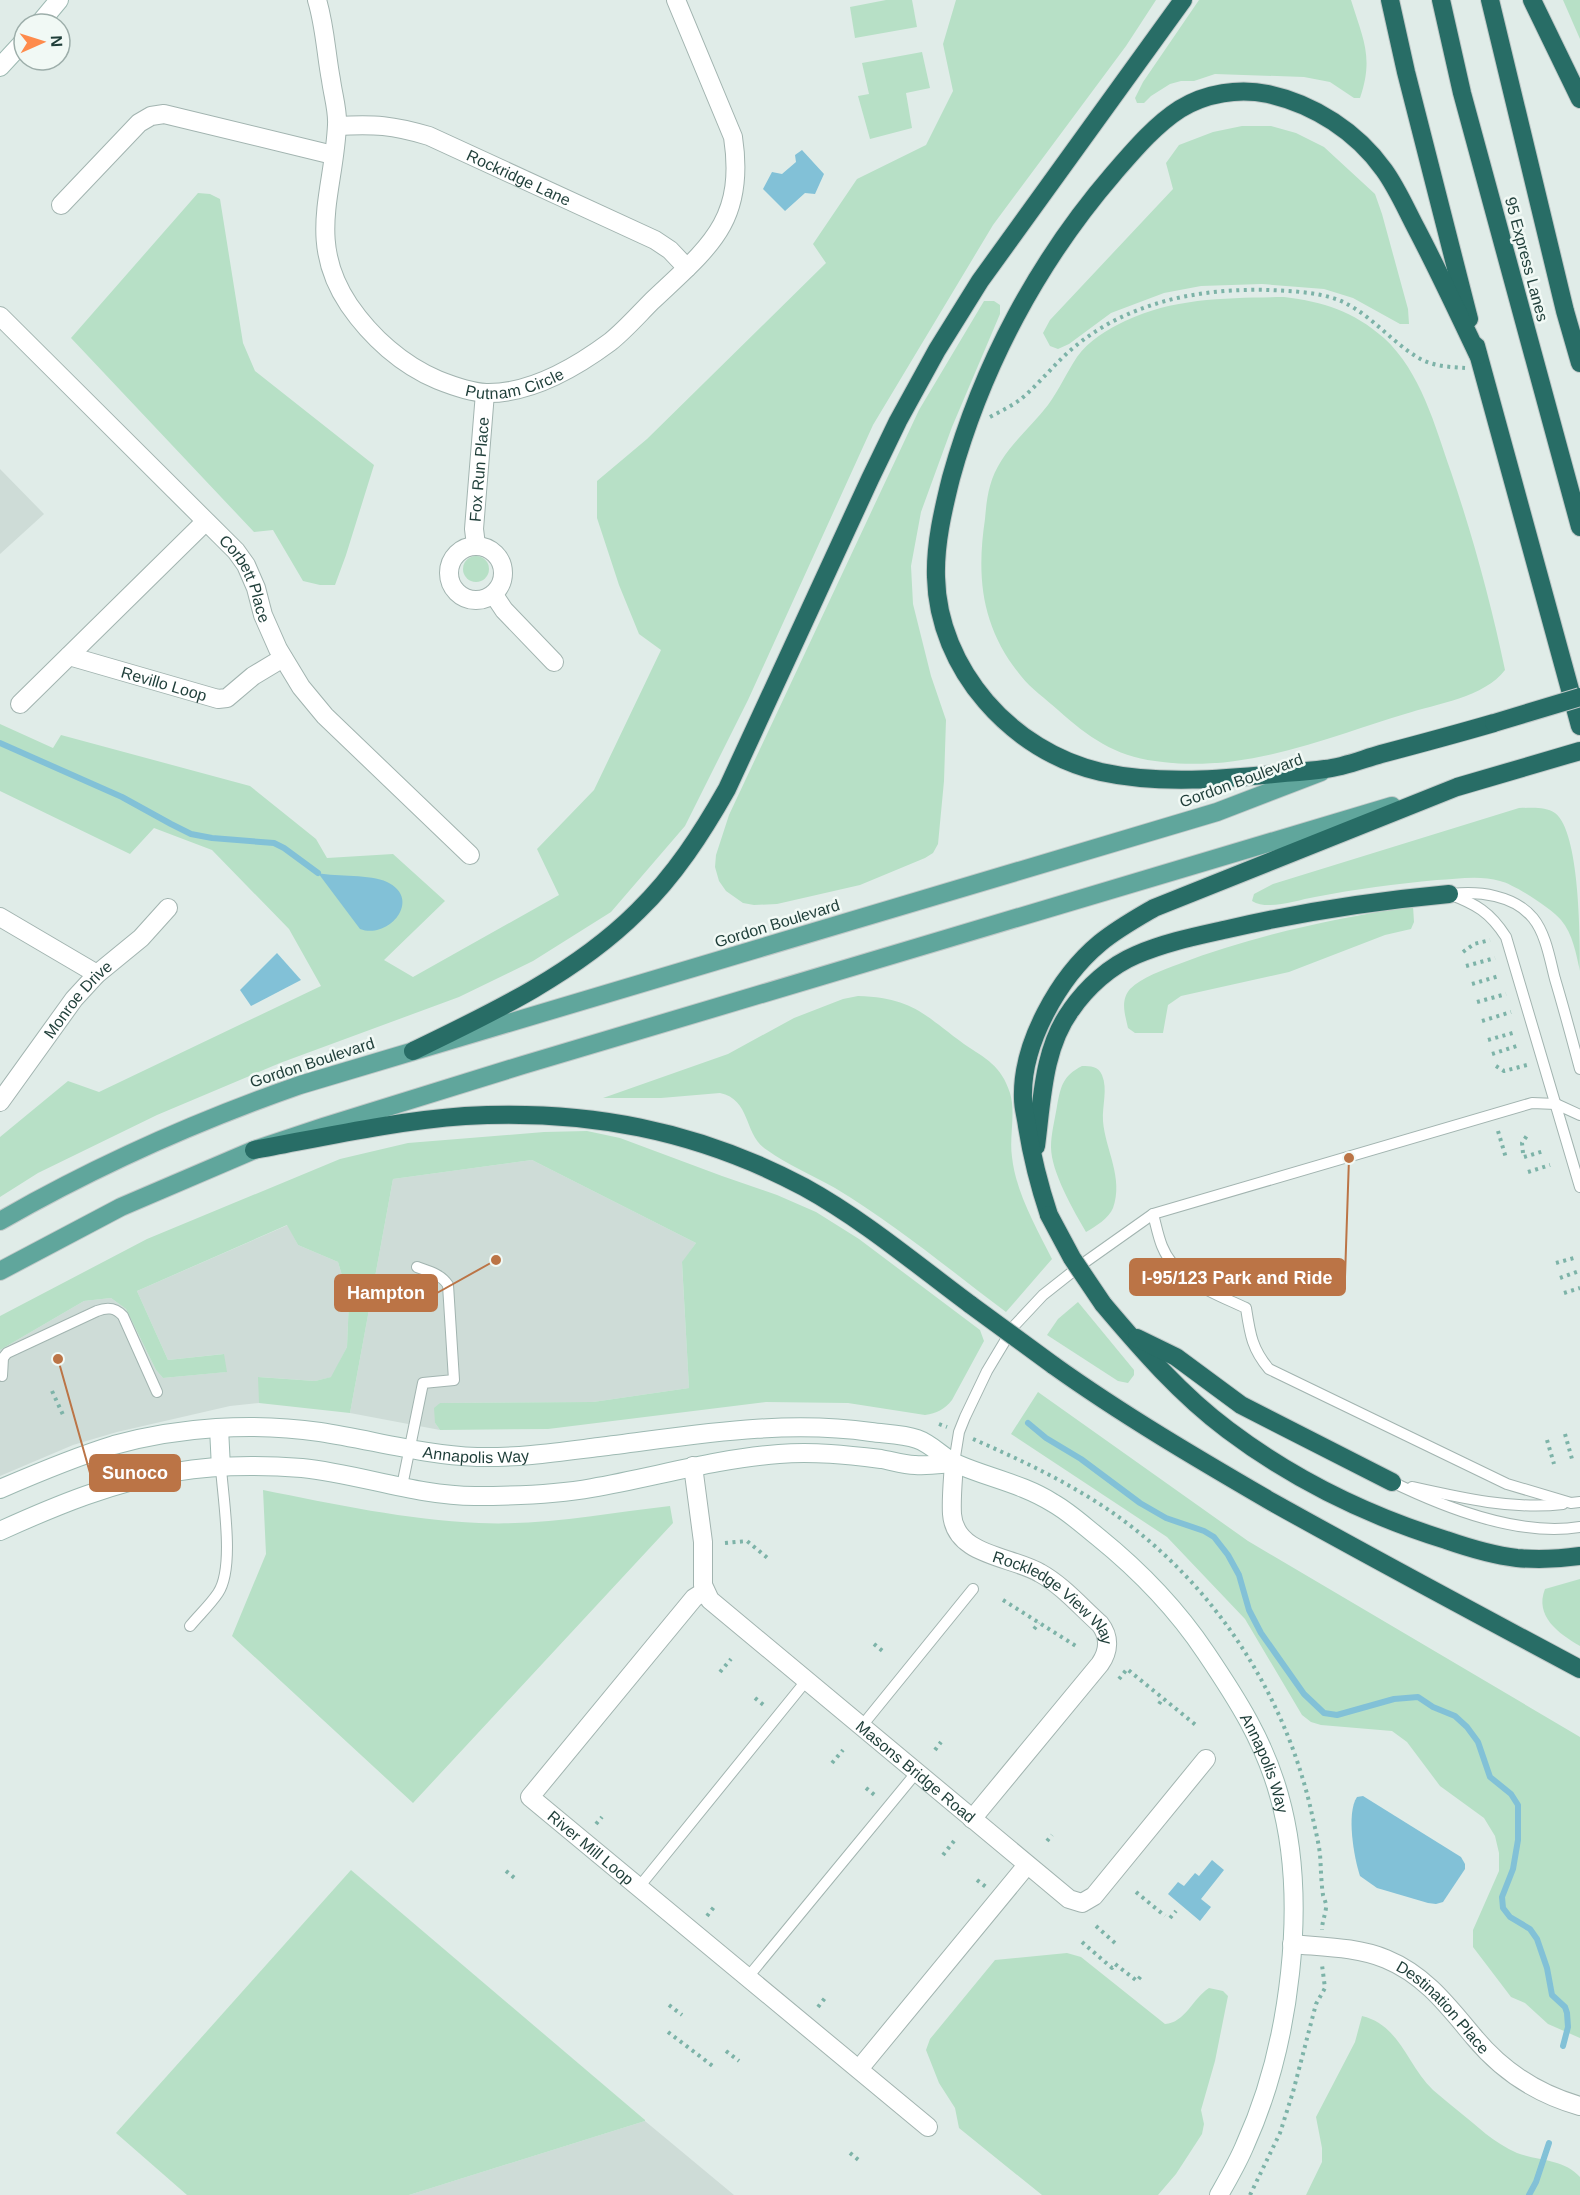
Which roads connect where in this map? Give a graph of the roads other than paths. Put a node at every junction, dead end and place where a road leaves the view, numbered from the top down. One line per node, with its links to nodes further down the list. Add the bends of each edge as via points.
1 (59, 0): 9 (street)
2 (317, 0): 13 (street, Putnam Circle)
3 (676, 0): 16 (street, Putnam Circle, via 733,137 737,162 730,210 706,250)
4 (1183, 0): 39 (highway, via 980,281 937,350 874,469 727,789 704,830 639,910 591,951 488,1014)
5 (1390, 0): 18 (highway)
6 (1441, 0): 22 (highway, 95 Express Lanes, via 1462,93)
7 (1490, 0): 19 (highway)
8 (1532, 0): 12 (highway)
9 (49, 12)
10 (12, 54): 11 (street)
11 (0, 67)
12 (1580, 99)
13 (337, 126): 14 (street, Putnam Circle); 16 (street, Rockridge Lane, via 376,124 429,136 655,240)
14 (333, 155): 15 (street, via 172,115 151,116 139,123); 20 (street, Putnam Circle, via 324,230 336,281 349,304 389,350 408,364 454,387)
15 (61, 205)
16 (687, 268): 20 (street, Putnam Circle, via 610,342 572,367 542,382)
17 (0, 316): 21 (street, Corbett Place)
18 (1480, 363): 30 (highway); 32 (highway, via 1386,171 1366,148 1329,119 1303,105 1270,95 1228,92 1194,102 1164,120 1096,194 1042,269 980,392 947,495 937,548 936,584 942,621 960,666 998,715 1048,752 1077,765 1131,777 1192,780)
19 (1580, 363)
20 (485, 393): 23 (street, Fox Run Place, via 474,528)
21 (205, 522): 25 (street); 26 (street, Corbett Place, via 246,565)
22 (1580, 527)
23 (476, 545): 24 (street, Fox Run Place, via 493,551 501,560 503,578); 24 (street, Fox Run Place, via 457,553 448,571 449,581 463,598 473,601)
24 (494, 595): 27 (street)
25 (69, 656): 26 (street, Revillo Loop, via 218,699 227,698); 29 (street)
26 (283, 658): 34 (street, Corbett Place, via 325,716)
27 (554, 662)
28 (1580, 697): 32 (highway, Gordon Boulevard, bridge)
29 (20, 704)
30 (1580, 726)
31 (1580, 751): 33 (highway)
32 (1328, 769): 39 (main road, Gordon Boulevard, via 1217,812)
33 (1457, 786): 44 (main road, via 534,1062); 45 (highway, via 1154,908 1100,943 1061,987 1033,1045 1023,1098)
34 (470, 855)
35 (1449, 894): 40 (lane, via 1496,896 1533,918 1545,941); 42 (lane, via 1489,915 1506,937); 45 (highway, via 1308,912 1174,941 1134,956 1095,981 1070,1011 1057,1036 1047,1066)
36 (168, 908): 38 (street, Monroe Drive, via 141,938)
37 (0, 917): 38 (street)
38 (97, 974): 41 (street, Monroe Drive, via 74,999)
39 (413, 1051): 48 (main road, Gordon Boulevard, via 300,1085 176,1132)
40 (1580, 1069)
41 (0, 1102)
42 (1556, 1104): 43 (lane); 46 (lane); 47 (lane, via 1532,1103)
43 (1580, 1115)
44 (254, 1150): 50 (main road, via 121,1207); 69 (highway, bridge, via 464,1116 550,1115 642,1127 755,1164 850,1215 1080,1384 1213,1468)
45 (1033, 1165): 51 (highway, bridge, via 1049,1215 1072,1258)
46 (1580, 1187)
47 (1153, 1214): 56 (lane, via 1043,1295 1014,1326 962,1424); 62 (lane, via 1162,1246 1179,1272 1246,1308 1257,1355 1269,1369 1507,1484)
48 (0, 1221)
49 (417, 1267): 55 (lane, via 444,1279 448,1285 453,1380 423,1383)
50 (0, 1271)
51 (1128, 1333): 59 (highway, via 1176,1357 1241,1405); 65 (highway, via 1163,1373 1226,1429 1268,1458 1365,1510 1484,1552 1517,1558)
52 (2, 1376): 53 (lane, via 7,1353 106,1308 123,1316)
53 (157, 1392)
54 (219, 1428): 55 (street, Annapolis Way, via 315,1431); 58 (street); 61 (street, Annapolis Way, via 117,1444)
55 (409, 1448): 56 (street, Annapolis Way, via 477,1457 525,1457 713,1433 830,1428 919,1440); 60 (lane)
56 (954, 1463): 57 (street, Annapolis Way, via 914,1465 803,1453); 74 (street, Rockledge View Way, via 952,1514 963,1539 1049,1580 1100,1624 1108,1643 1100,1664); 77 (street, Annapolis Way, via 1054,1503 1127,1561 1189,1628 1244,1710 1278,1792 1291,1858)
57 (693, 1466): 60 (street, Annapolis Way, via 544,1494 472,1496); 67 (street)
58 (221, 1468): 60 (street, Annapolis Way, via 303,1468); 63 (street, Annapolis Way, via 140,1480); 68 (lane, via 225,1578 218,1593)
59 (1392, 1482): 62 (lane, via 1504,1503 1541,1507); 64 (lane, via 1437,1504 1478,1516 1537,1528)
60 (402, 1486)
61 (0, 1489)
62 (1576, 1503)
63 (2, 1526)
64 (1580, 1527)
65 (1580, 1556)
66 (973, 1589): 71 (lane)
67 (705, 1591): 70 (street, Masons Bridge Road, via 715,1606); 76 (street, River Mill Loop, via 694,1598 530,1797)
68 (190, 1626)
69 (1580, 1669)
70 (806, 1681): 71 (street, Masons Bridge Road); 76 (lane)
71 (861, 1727): 73 (street, Masons Bridge Road)
72 (1206, 1759): 75 (street, Masons Bridge Road, via 1090,1899 1078,1903 1069,1899)
73 (916, 1773): 74 (street, Masons Bridge Road); 78 (lane)
74 (972, 1819): 75 (street, Masons Bridge Road)
75 (1027, 1865): 79 (street)
76 (639, 1887): 78 (street, River Mill Loop)
77 (1292, 1944): 80 (street, Destination Place, via 1354,1950 1400,1966 1435,1990 1487,2050 1518,2078 1547,2095); 82 (street, Annapolis Way, via 1286,1998 1269,2078 1247,2142)
78 (748, 1977): 79 (street, River Mill Loop)
79 (859, 2069): 81 (street, River Mill Loop)
80 (1580, 2106)
81 (928, 2127)
82 (1219, 2195)

